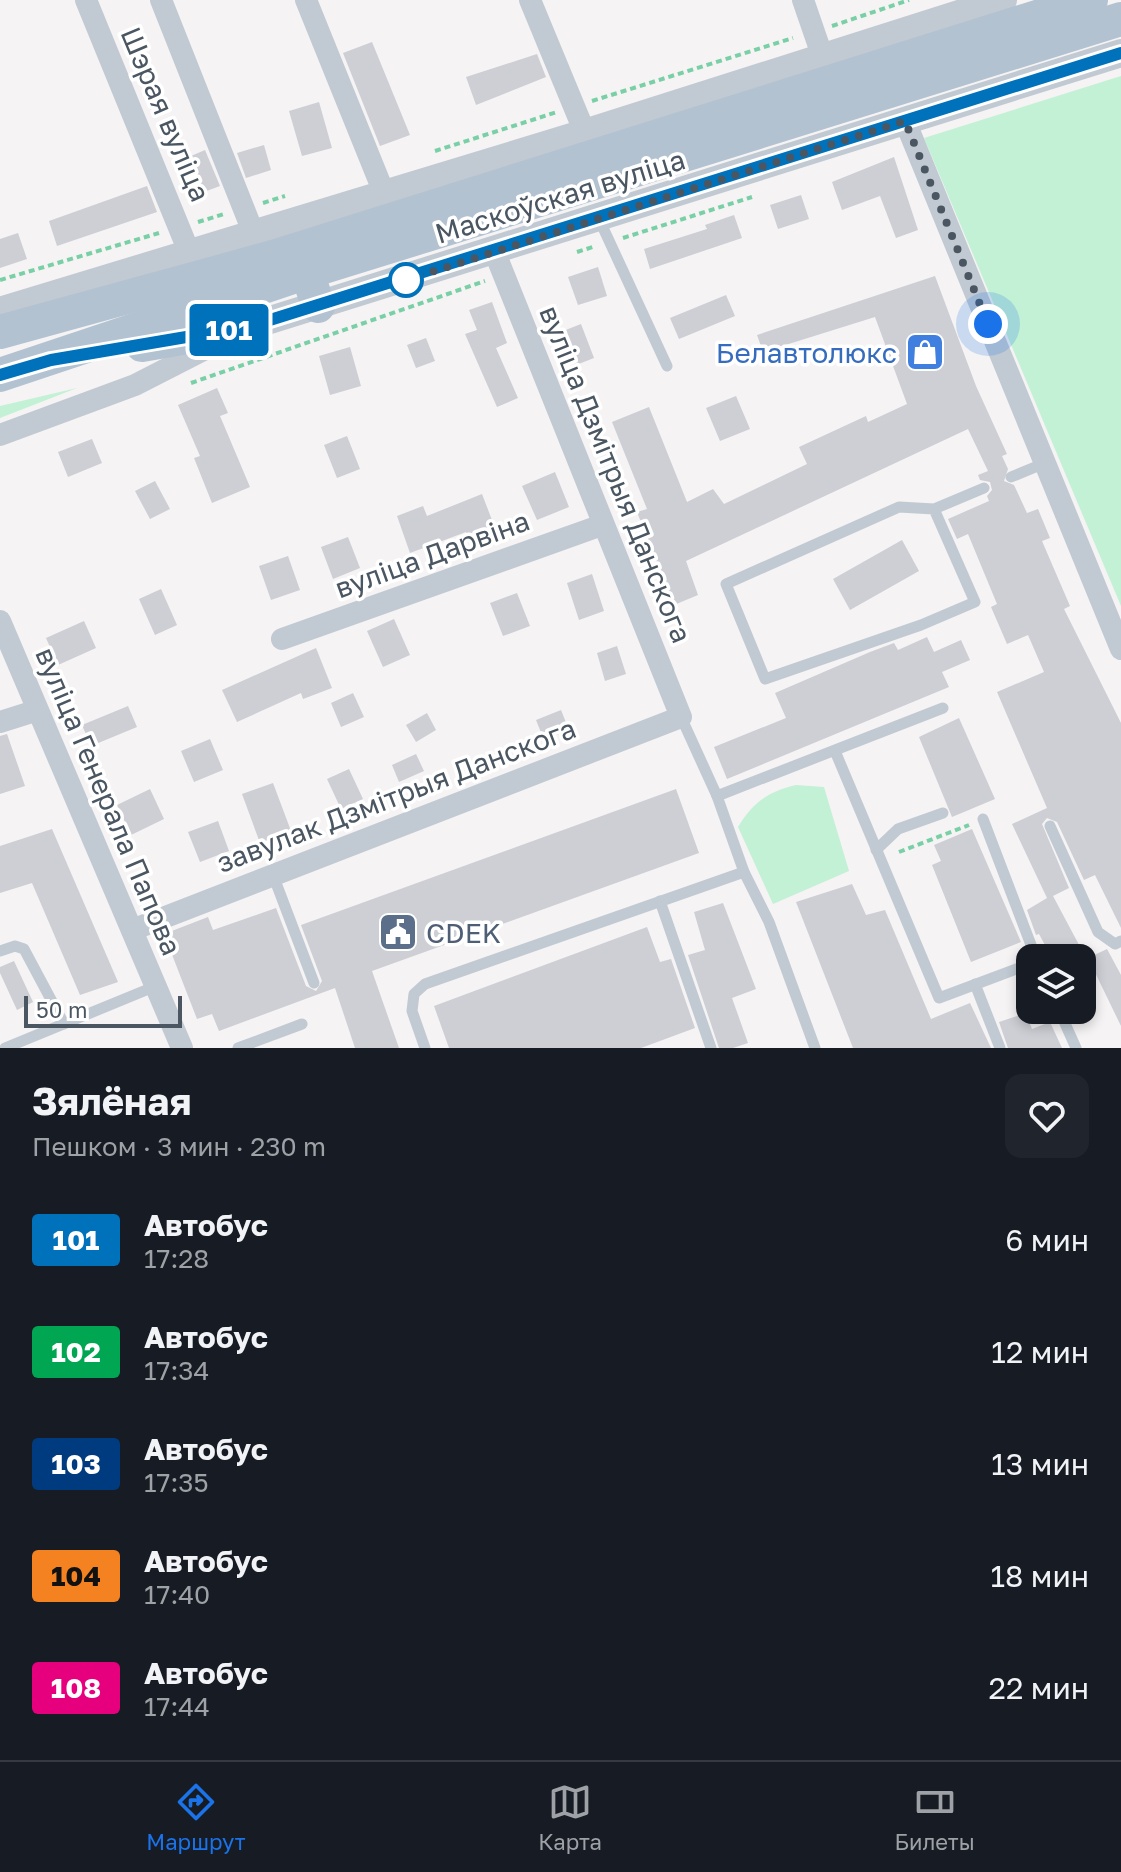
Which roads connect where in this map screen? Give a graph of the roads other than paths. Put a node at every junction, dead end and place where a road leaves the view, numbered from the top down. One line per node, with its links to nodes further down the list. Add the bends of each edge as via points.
1 (86, 0): 15 (street, Шэрая вуліца)
2 (161, 0): 16 (street)
3 (306, 0): 13 (street)
4 (530, 0): 11 (street)
5 (803, 0): 9 (street)
6 (1003, 0): 9 (street, Маскоўская вуліца)
7 (1091, 0): 16 (main road, Маскоўская вуліца)
8 (1121, 19): 16 (main road, Маскоўская вуліца)
9 (819, 45): 11 (street, Маскоўская вуліца)
10 (1121, 53): 12 (street, Маскоўская вуліца)
11 (579, 120): 13 (street, Маскоўская вуліца)
12 (905, 121): 14 (street, Маскоўская вуліца); 26 (street)
13 (384, 193): 16 (street, Маскоўская вуліца)
14 (604, 230): 17 (street, Маскоўская вуліца); 23 (lane)
15 (184, 240): 16 (street, Маскоўская вуліца); 19 (street, Маскоўская вуліца)
16 (275, 247): 18 (main road); 21 (main road, Маскоўская вуліца); 22 (main road, Маскоўская вуліца)
17 (499, 263): 18 (street, Маскоўская вуліца); 30 (street, вуліца Дзмітрыя Данскога)
18 (318, 306): 20 (street, Маскоўская вуліца)
19 (0, 311)
20 (251, 326): 22 (main road); 25 (street, Маскоўская вуліца, via 135,385)
21 (0, 332)
22 (51, 360): 24 (main road, Маскоўская вуліца)
23 (667, 366)
24 (0, 375)
25 (0, 435)
26 (1045, 463): 27 (lane); 33 (street)
27 (1011, 477)
28 (984, 488): 29 (lane)
29 (934, 509): 29 (lane, via 975,602 765,679 726,584 899,507)
30 (602, 525): 32 (street, вуліца Дарвіна); 36 (street, вуліца Дзмітрыя Данскога)
31 (0, 621): 35 (street, вуліца Генерала Папова)
32 (282, 639)
33 (1121, 649)
34 (943, 708): 38 (lane)
35 (35, 711): 37 (street); 47 (street, вуліца Генерала Папова)
36 (681, 717): 39 (lane); 45 (street, завулак Дзмітрыя Данскога)
37 (0, 722)
38 (835, 751): 39 (lane); 43 (lane)
39 (717, 796): 44 (lane)
40 (943, 813): 43 (lane, via 898,829)
41 (983, 819): 49 (lane)
42 (1050, 826): 48 (lane, via 1098,932 1115,944)
43 (878, 855): 53 (lane, via 939,998)
44 (744, 872): 46 (lane); 63 (lane, via 769,922)
45 (273, 875): 47 (street, завулак Дзмітрыя Данскога); 52 (lane)
46 (660, 901): 61 (lane, via 425,984 414,994 412,1011); 62 (lane)
47 (132, 930): 54 (street, вуліца Генерала Папова)
48 (1121, 941)
49 (1031, 944)
50 (0, 951): 55 (lane, via 24,949)
51 (1016, 969): 53 (lane)
52 (314, 983)
53 (975, 984): 64 (lane)
54 (156, 986): 55 (lane); 59 (street, вуліца Генерала Папова)
55 (64, 1024): 58 (lane)
56 (302, 1024): 60 (lane)
57 (1065, 1024): 65 (lane)
58 (5, 1048)
59 (182, 1048)
60 (238, 1048)
61 (425, 1048)
62 (711, 1048)
63 (815, 1048)
64 (1000, 1048)
65 (1076, 1048)

